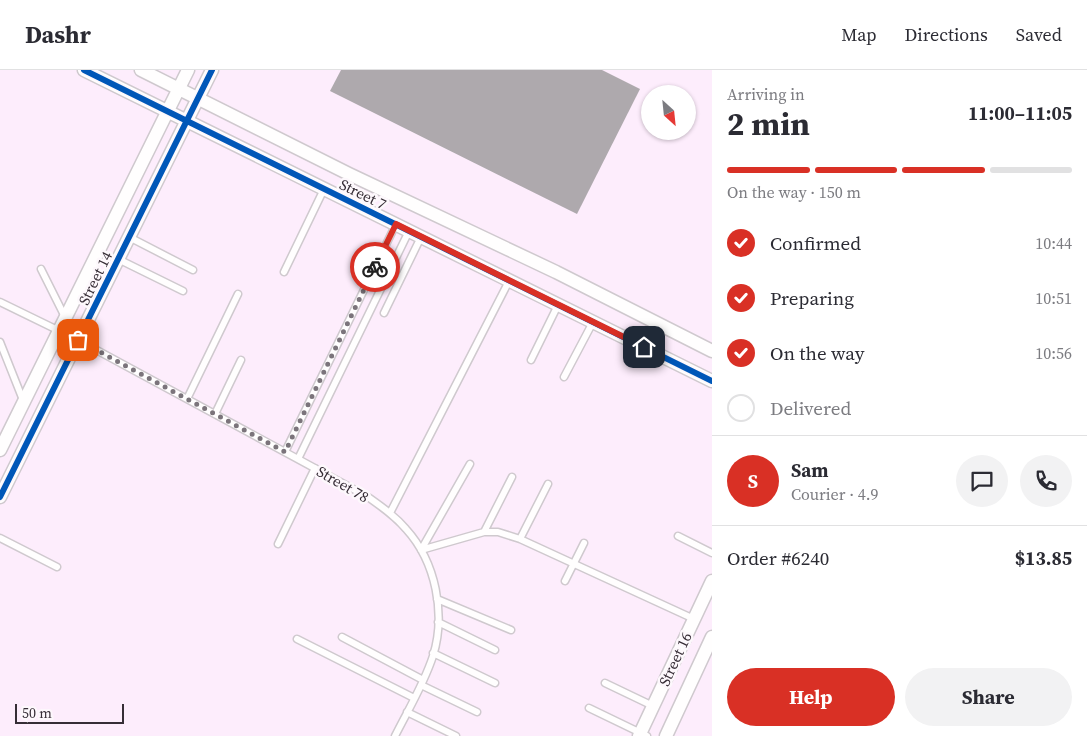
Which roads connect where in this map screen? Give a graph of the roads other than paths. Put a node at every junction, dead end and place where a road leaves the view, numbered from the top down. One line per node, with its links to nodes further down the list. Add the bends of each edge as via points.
1 (84, 70): 7 (street, Street 7)
2 (141, 70): 5 (street, Street 7)
3 (188, 70): 5 (street, Street 14)
4 (212, 70): 6 (street, Street 14)
5 (178, 89): 6 (street, Street 7); 7 (street, Street 14)
6 (198, 98): 8 (street, Street 14); 28 (street, Street 7)
7 (167, 111): 8 (street, Street 7); 23 (street, Street 14)
8 (186, 121): 9 (street, Street 7); 12 (street, Street 14)
9 (324, 189): 10 (street, Street 7); 16 (lane)
10 (396, 224): 11 (street, Street 7); 38 (lane)
11 (415, 234): 17 (street, Street 7); 22 (lane); 39 (lane)
12 (129, 237): 13 (street, Street 14); 15 (lane)
13 (118, 259): 18 (lane); 26 (street, Street 14)
14 (41, 268): 23 (lane)
15 (194, 270)
16 (284, 272)
17 (509, 281): 21 (street, Street 7); 45 (lane)
18 (183, 290)
19 (238, 294): 34 (lane)
20 (0, 302): 25 (lane, Street 78)
21 (558, 305): 24 (street, Street 7); 31 (lane)
22 (384, 313)
23 (65, 318): 25 (street, Street 14)
24 (593, 322): 32 (lane); 33 (street, Street 7)
25 (59, 331): 26 (lane, Street 78); 35 (street, Street 14)
26 (78, 340): 34 (lane, Street 78); 44 (street, Street 14)
27 (0, 342): 29 (lane)
28 (712, 351)
29 (2, 353): 35 (lane)
30 (241, 360): 36 (lane)
31 (531, 360)
32 (564, 378)
33 (712, 381)
34 (187, 399): 36 (lane, Street 78)
35 (24, 402): 37 (street, Street 14)
36 (215, 414): 38 (lane, Street 78)
37 (0, 450)
38 (285, 452): 39 (lane, Street 78)
39 (298, 459): 41 (lane, Street 78)
40 (470, 464): 52 (lane)
41 (315, 468): 45 (lane, Street 78); 51 (lane)
42 (512, 478): 46 (lane)
43 (548, 484): 49 (lane)
44 (0, 497)
45 (390, 513): 52 (lane, Street 78)
46 (484, 532): 49 (lane, via 498,532); 52 (lane)
47 (678, 536): 53 (lane)
48 (0, 538): 55 (lane)
49 (520, 539): 54 (lane)
50 (584, 543): 54 (lane)
51 (278, 544)
52 (421, 550): 58 (lane, Street 78, via 432,574)
53 (712, 553)
54 (574, 564): 56 (lane); 59 (lane)
55 (57, 567)
56 (565, 581)
57 (712, 581): 59 (street, Street 16)
58 (437, 599): 60 (lane, Street 78); 61 (lane)
59 (694, 618): 71 (street, Street 16)
60 (438, 622): 65 (lane); 66 (lane, Street 78)
61 (511, 630)
62 (342, 637): 67 (lane)
63 (712, 637): 78 (street, Street 16)
64 (297, 639): 70 (lane)
65 (495, 650)
66 (434, 653): 67 (lane, Street 78); 68 (lane)
67 (422, 682): 70 (lane, Street 78); 74 (lane)
68 (495, 683)
69 (605, 683): 71 (lane)
70 (414, 698): 73 (lane, Street 78)
71 (653, 706): 75 (street, Street 16)
72 (590, 708): 75 (lane)
73 (407, 712): 76 (lane, Street 78); 77 (lane)
74 (477, 712)
75 (642, 735)
76 (395, 736)
77 (456, 736)
78 (666, 736)

